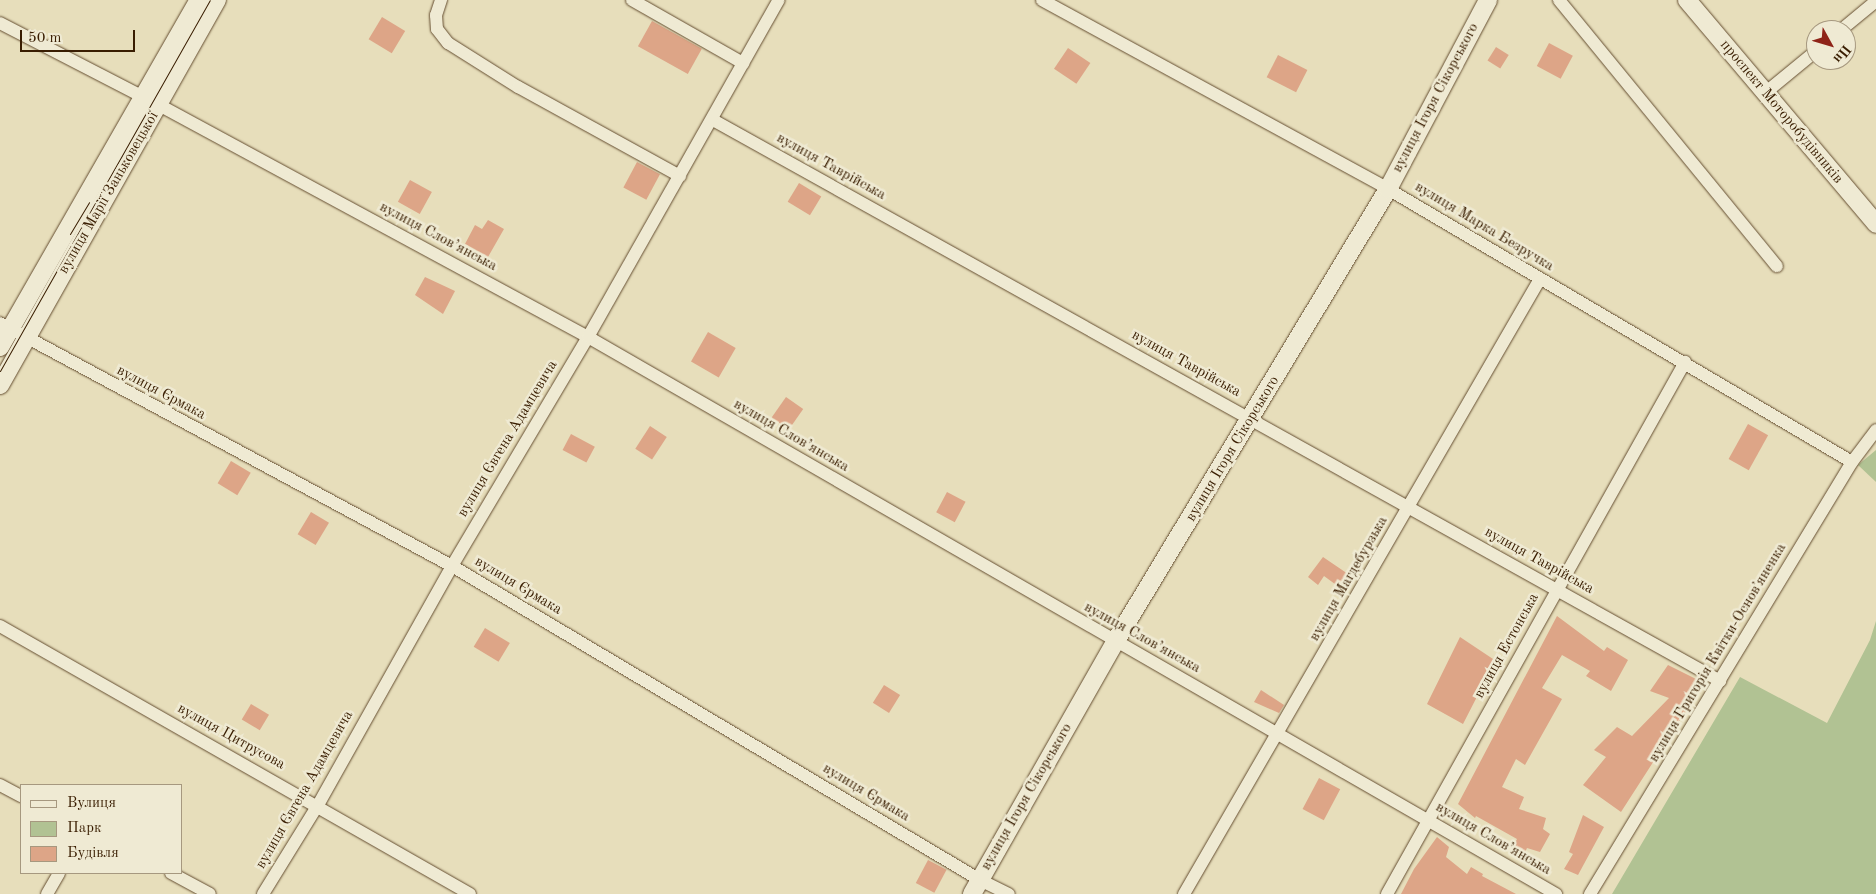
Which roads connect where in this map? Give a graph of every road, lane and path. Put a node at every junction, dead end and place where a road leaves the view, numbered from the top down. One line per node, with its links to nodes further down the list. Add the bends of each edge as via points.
1 (199, 0): 16 (street, вулиця Марії Заньковецької)
2 (217, 0): 16 (street, вулиця Марії Заньковецької)
3 (441, 0): 18 (street, via 436,15 437,29 448,43 518,87)
4 (632, 0): 14 (street)
5 (779, 0): 14 (street, вулиця Євгена Адамцевича)
6 (1042, 0): 19 (street, вулиця Марка Безручка)
7 (1488, 0): 19 (street, вулиця Ігоря Сікорського)
8 (1559, 0): 21 (street)
9 (1687, 0): 15 (street, проспект Моторобудівників)
10 (1876, 1): 11 (street)
11 (1853, 20)
12 (0, 23): 16 (street, вулиця Слов’янська)
13 (1806, 59): 15 (street)
14 (744, 63): 17 (street, вулиця Євгена Адамцевича)
15 (1765, 93): 20 (street, проспект Моторобудівників)
16 (152, 101): 23 (street, вулиця Марії Заньковецької); 24 (street, вулиця Слов’янська); 25 (street, вулиця Марії Заньковецької)
17 (713, 120): 18 (street, вулиця Євгена Адамцевича); 29 (street, вулиця Таврійська)
18 (680, 176): 24 (street, вулиця Євгена Адамцевича)
19 (1388, 189): 22 (street, вулиця Марка Безручка); 29 (street, вулиця Ігоря Сікорського)
20 (1876, 224)
21 (1777, 266)
22 (1540, 279): 27 (street, вулиця Марка Безручка); 32 (street, вулиця Магдебурзька)
23 (5, 326): 25 (street, вулиця Єрмака); 26 (street, вулиця Марії Заньковецької)
24 (588, 337): 33 (street, вулиця Євгена Адамцевича); 36 (street, вулиця Слов’янська)
25 (26, 339): 28 (street, вулиця Марії Заньковецької); 33 (street, вулиця Єрмака)
26 (0, 347)
27 (1685, 362): 31 (street, вулиця Марка Безручка); 34 (street, вулиця Естонська)
28 (0, 385)
29 (1252, 419): 32 (street, вулиця Таврійська); 36 (street, вулиця Ігоря Сікорського)
30 (1876, 430): 31 (street, вулиця Григорія Квітки-Основʼяненка)
31 (1852, 462): 37 (street, вулиця Григорія Квітки-Основʼяненка)
32 (1410, 507): 34 (street, вулиця Таврійська); 38 (street, вулиця Магдебурзька)
33 (452, 566): 41 (street, вулиця Євгена Адамцевича); 45 (street, вулиця Єрмака)
34 (1557, 589): 37 (street, вулиця Таврійська); 42 (street, вулиця Естонська)
35 (0, 626): 41 (street, вулиця Цитрусова)
36 (1115, 642): 38 (street, вулиця Слов’янська); 45 (street, вулиця Ігоря Сікорського)
37 (1720, 681): 54 (street, вулиця Григорія Квітки-Основʼяненка)
38 (1278, 733): 42 (street, вулиця Слов’янська); 51 (street, вулиця Магдебурзька)
39 (0, 786): 40 (street)
40 (20, 796)
41 (318, 805): 48 (street, вулиця Євгена Адамцевича); 49 (street, вулиця Цитрусова)
42 (1428, 821): 52 (street, вулиця Естонська); 53 (street, вулиця Слов’янська)
43 (58, 874): 46 (street)
44 (173, 874): 47 (street)
45 (976, 887): 50 (street, вулиця Єрмака)
46 (47, 894)
47 (210, 894)
48 (263, 894)
49 (470, 894)
50 (1009, 894)
51 (1184, 894)
52 (1387, 894)
53 (1556, 894)
54 (1590, 894)

